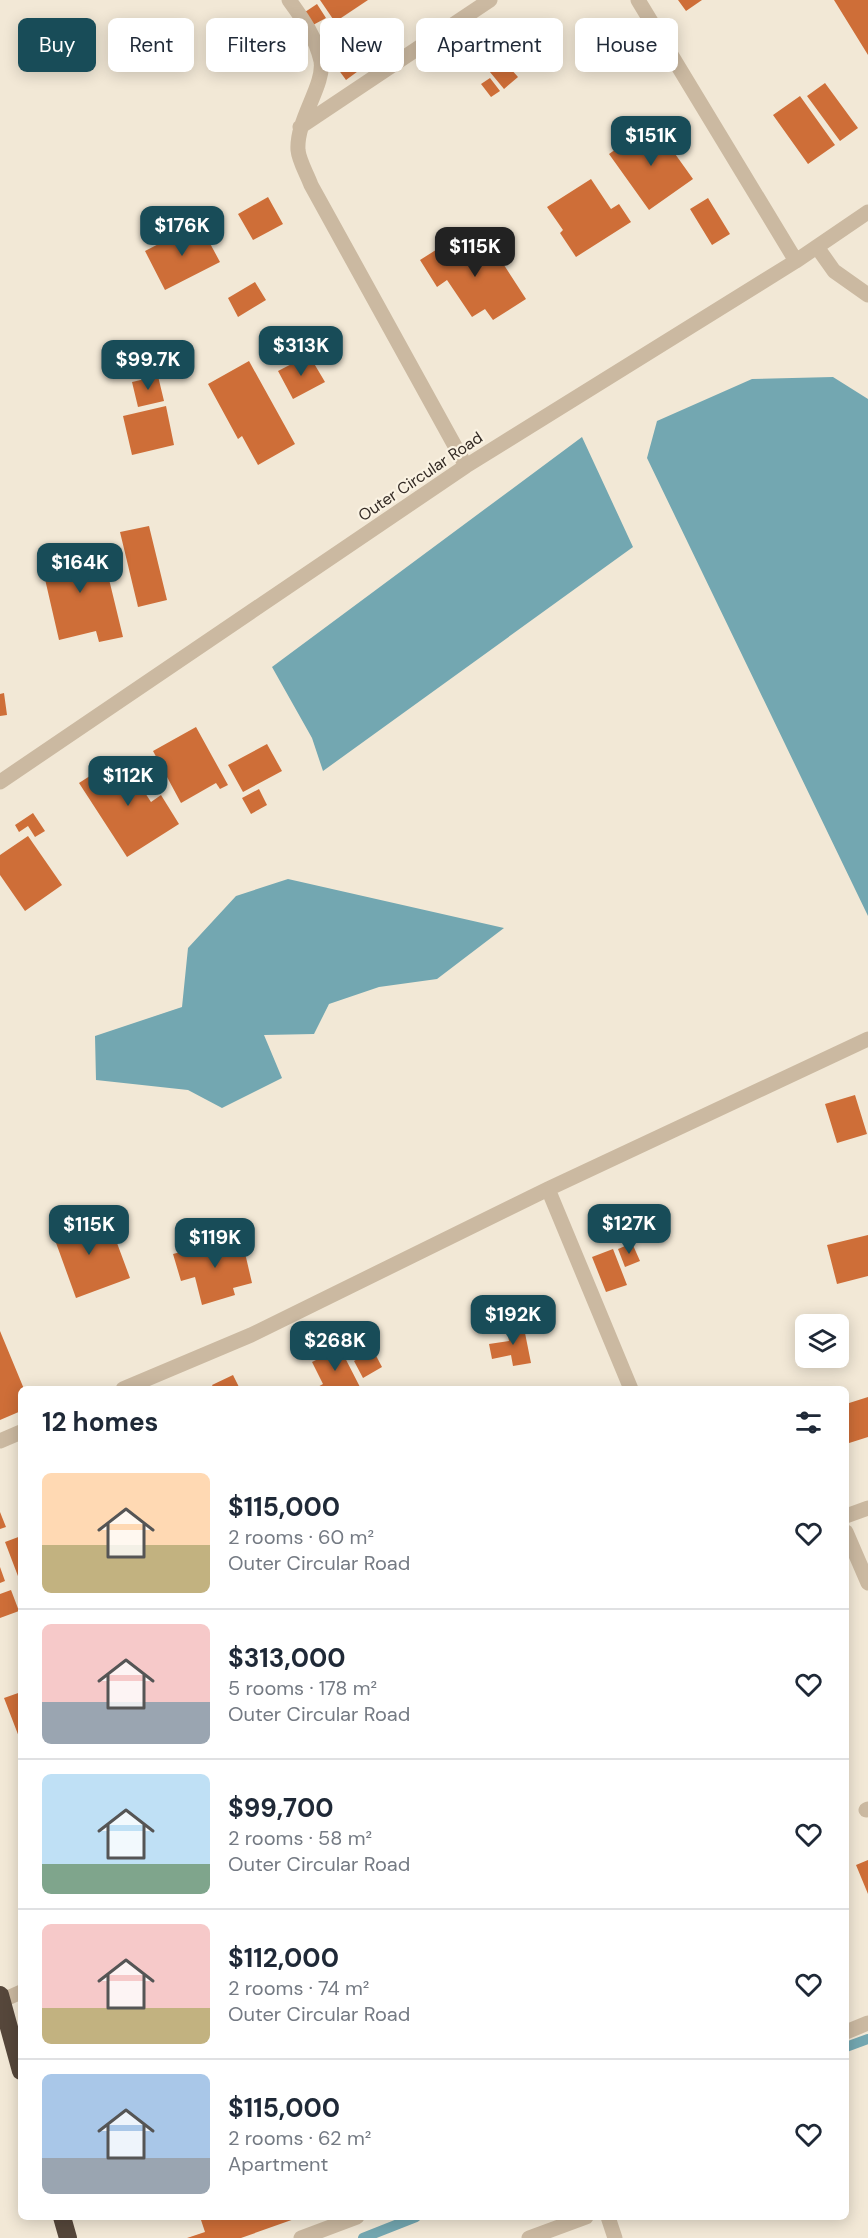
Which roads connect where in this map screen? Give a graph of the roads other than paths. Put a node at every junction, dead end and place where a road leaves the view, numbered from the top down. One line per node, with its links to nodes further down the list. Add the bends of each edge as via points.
1 (290, 0): 4 (street, via 312,33 321,64)
2 (490, 0): 4 (street)
3 (638, 0): 7 (street)
4 (300, 127): 11 (street, via 298,151 311,185)
5 (868, 212): 6 (street, Outer Circular Road)
6 (817, 247): 7 (street, Outer Circular Road); 8 (street)
7 (796, 261): 11 (street, Outer Circular Road)
8 (834, 271): 9 (street); 10 (street)
9 (868, 295)
10 (868, 307)
11 (466, 466): 12 (street, Outer Circular Road)
12 (0, 782)
13 (868, 1039): 14 (street)
14 (548, 1188): 15 (street, via 251,1335); 16 (street)
15 (130, 1386)
16 (630, 1386)
17 (18, 1433): 18 (street)
18 (0, 1441)
19 (868, 1508): 20 (street)
20 (849, 1515)
21 (849, 1539): 22 (street)
22 (868, 1583)
23 (18, 1993): 24 (street)
24 (1, 1998): 27 (highway)
25 (868, 2023): 26 (street)
26 (849, 2030)
27 (18, 2060)
28 (63, 2220): 32 (highway)
29 (349, 2220): 33 (street)
30 (578, 2220): 34 (street)
31 (609, 2220): 35 (street)
32 (68, 2238)
33 (301, 2238)
34 (529, 2238)
35 (615, 2238)

